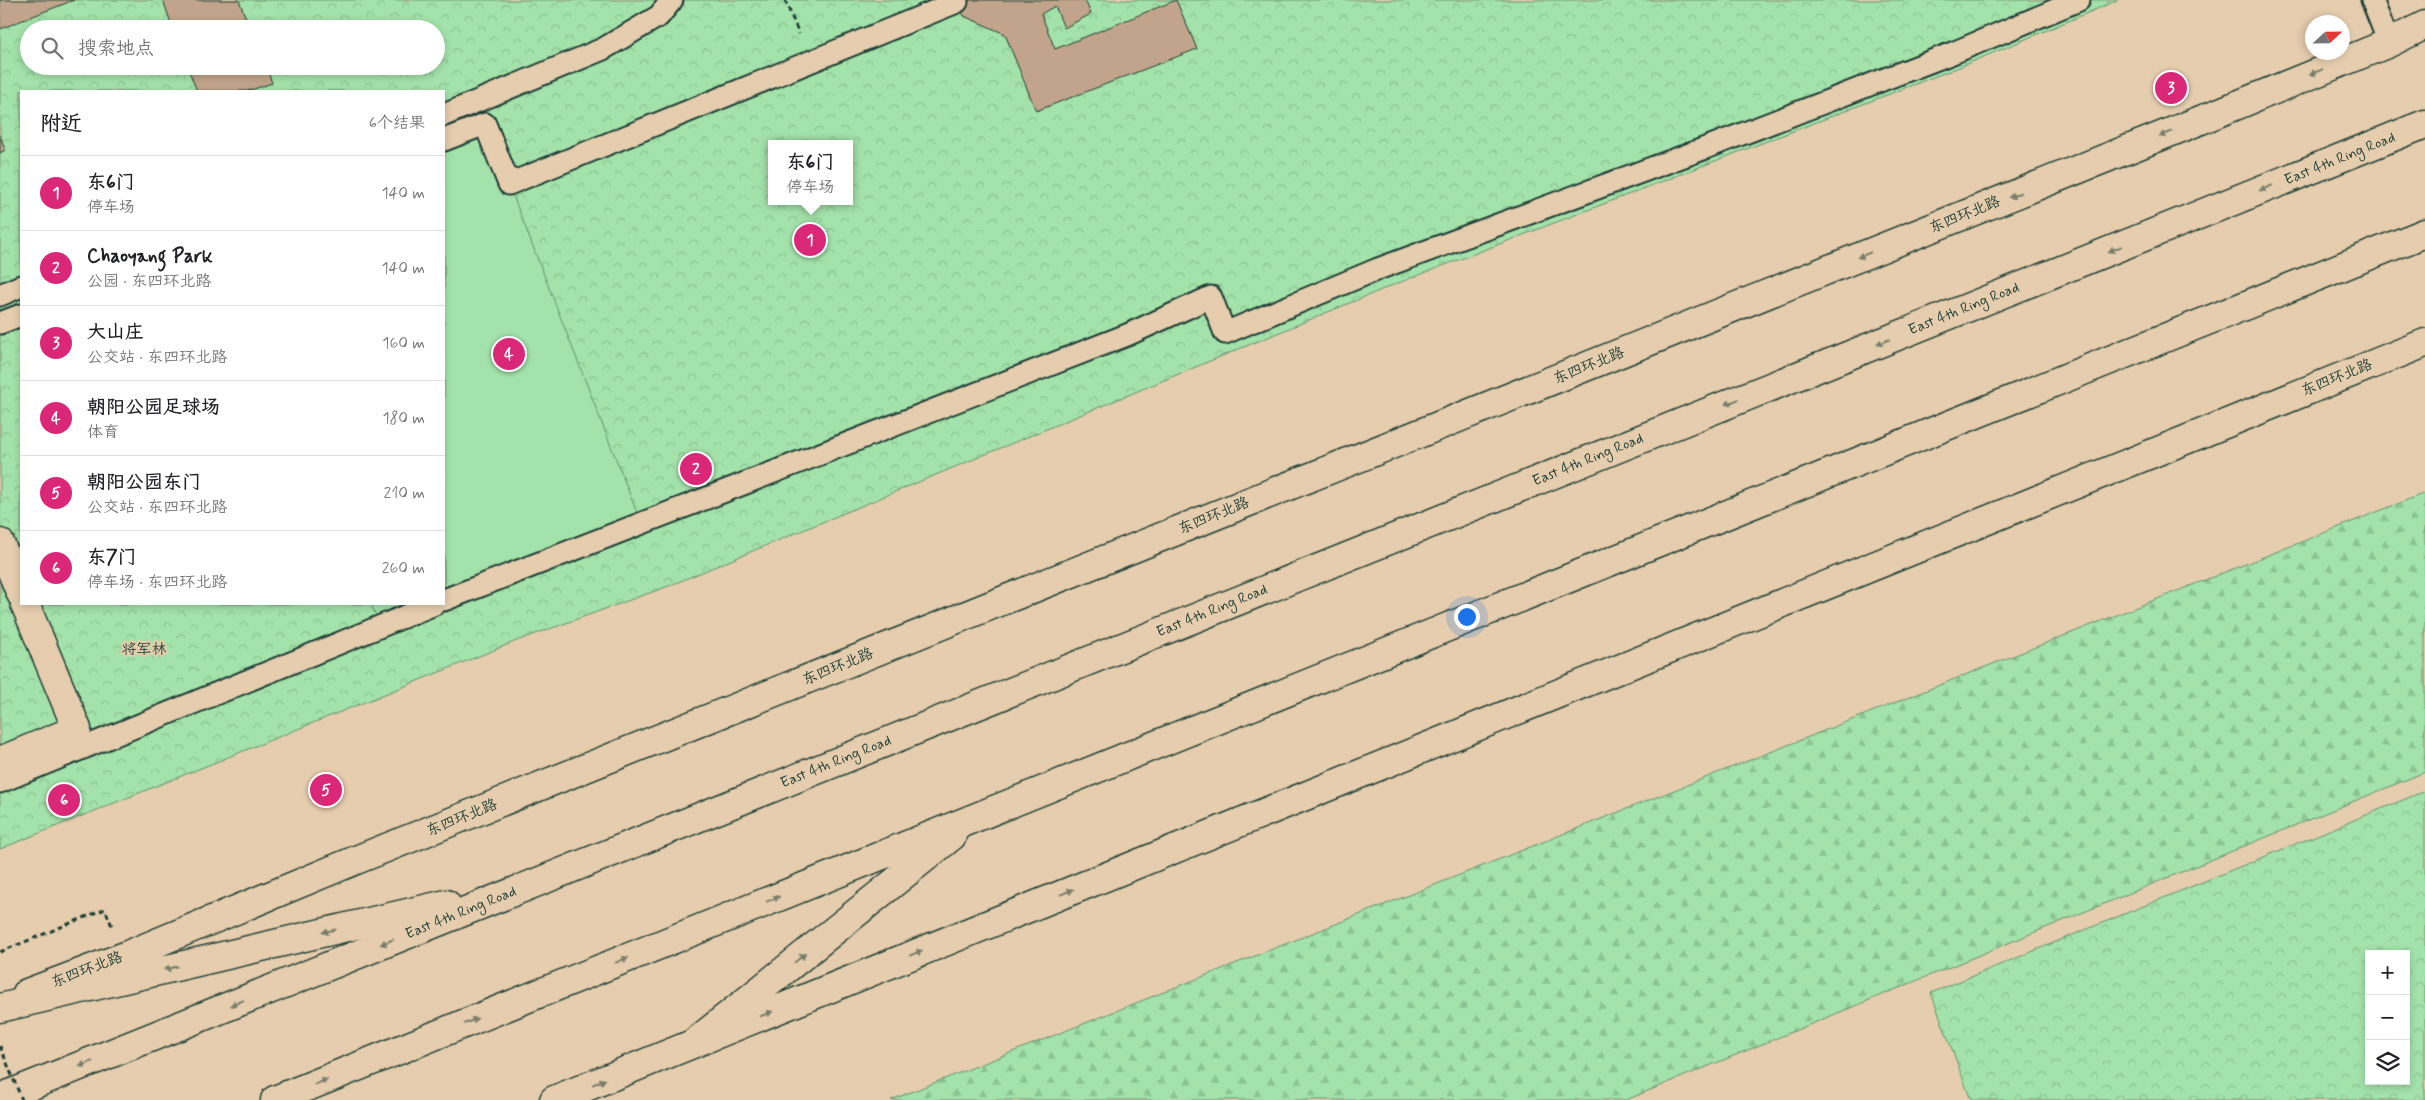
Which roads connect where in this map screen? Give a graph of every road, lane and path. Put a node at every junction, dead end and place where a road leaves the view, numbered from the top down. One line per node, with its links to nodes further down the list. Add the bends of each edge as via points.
1 (672, 0): 9 (lane, via 659,16 603,49)
2 (785, 0): 8 (path)
3 (2079, 0): 20 (lane, via 1713,146 1378,269 1225,333 1211,297 1127,336)
4 (2372, 0): 7 (lane)
5 (957, 2): 8 (lane)
6 (2425, 25): 7 (main road, 东四环北路)
7 (2389, 42): 29 (main road, 东四环北路, one-way to 29, via 2168,134 374,853 125,956)
8 (811, 63): 11 (lane, via 509,184 485,124)
9 (445, 115)
10 (2425, 124): 26 (main road, East 4th Ring Road, one-way to 26)
11 (445, 140)
12 (2425, 233): 25 (main road)
13 (20, 286): 14 (lane)
14 (0, 295)
15 (20, 315): 16 (lane)
16 (0, 323)
17 (2425, 342): 31 (main road, 东四环北路, one-way to 17)
18 (0, 543): 19 (main road)
19 (20, 592)
20 (445, 600)
21 (25, 605): 23 (main road, via 77,728)
22 (433, 605): 24 (lane)
23 (0, 761)
24 (0, 782)
25 (976, 817): 31 (main road, one-way to 25); 34 (main road, one-way to 25)
26 (530, 885): 30 (main road, one-way to 30); 33 (main road, East 4th Ring Road, one-way to 33)
27 (105, 909): 28 (path)
28 (0, 952)
29 (0, 1003)
30 (0, 1008)
31 (694, 1044): 35 (main road, 东四环北路, one-way to 31)
32 (0, 1046): 33 (path, bridge)
33 (13, 1096)
34 (276, 1100)
35 (554, 1100)

